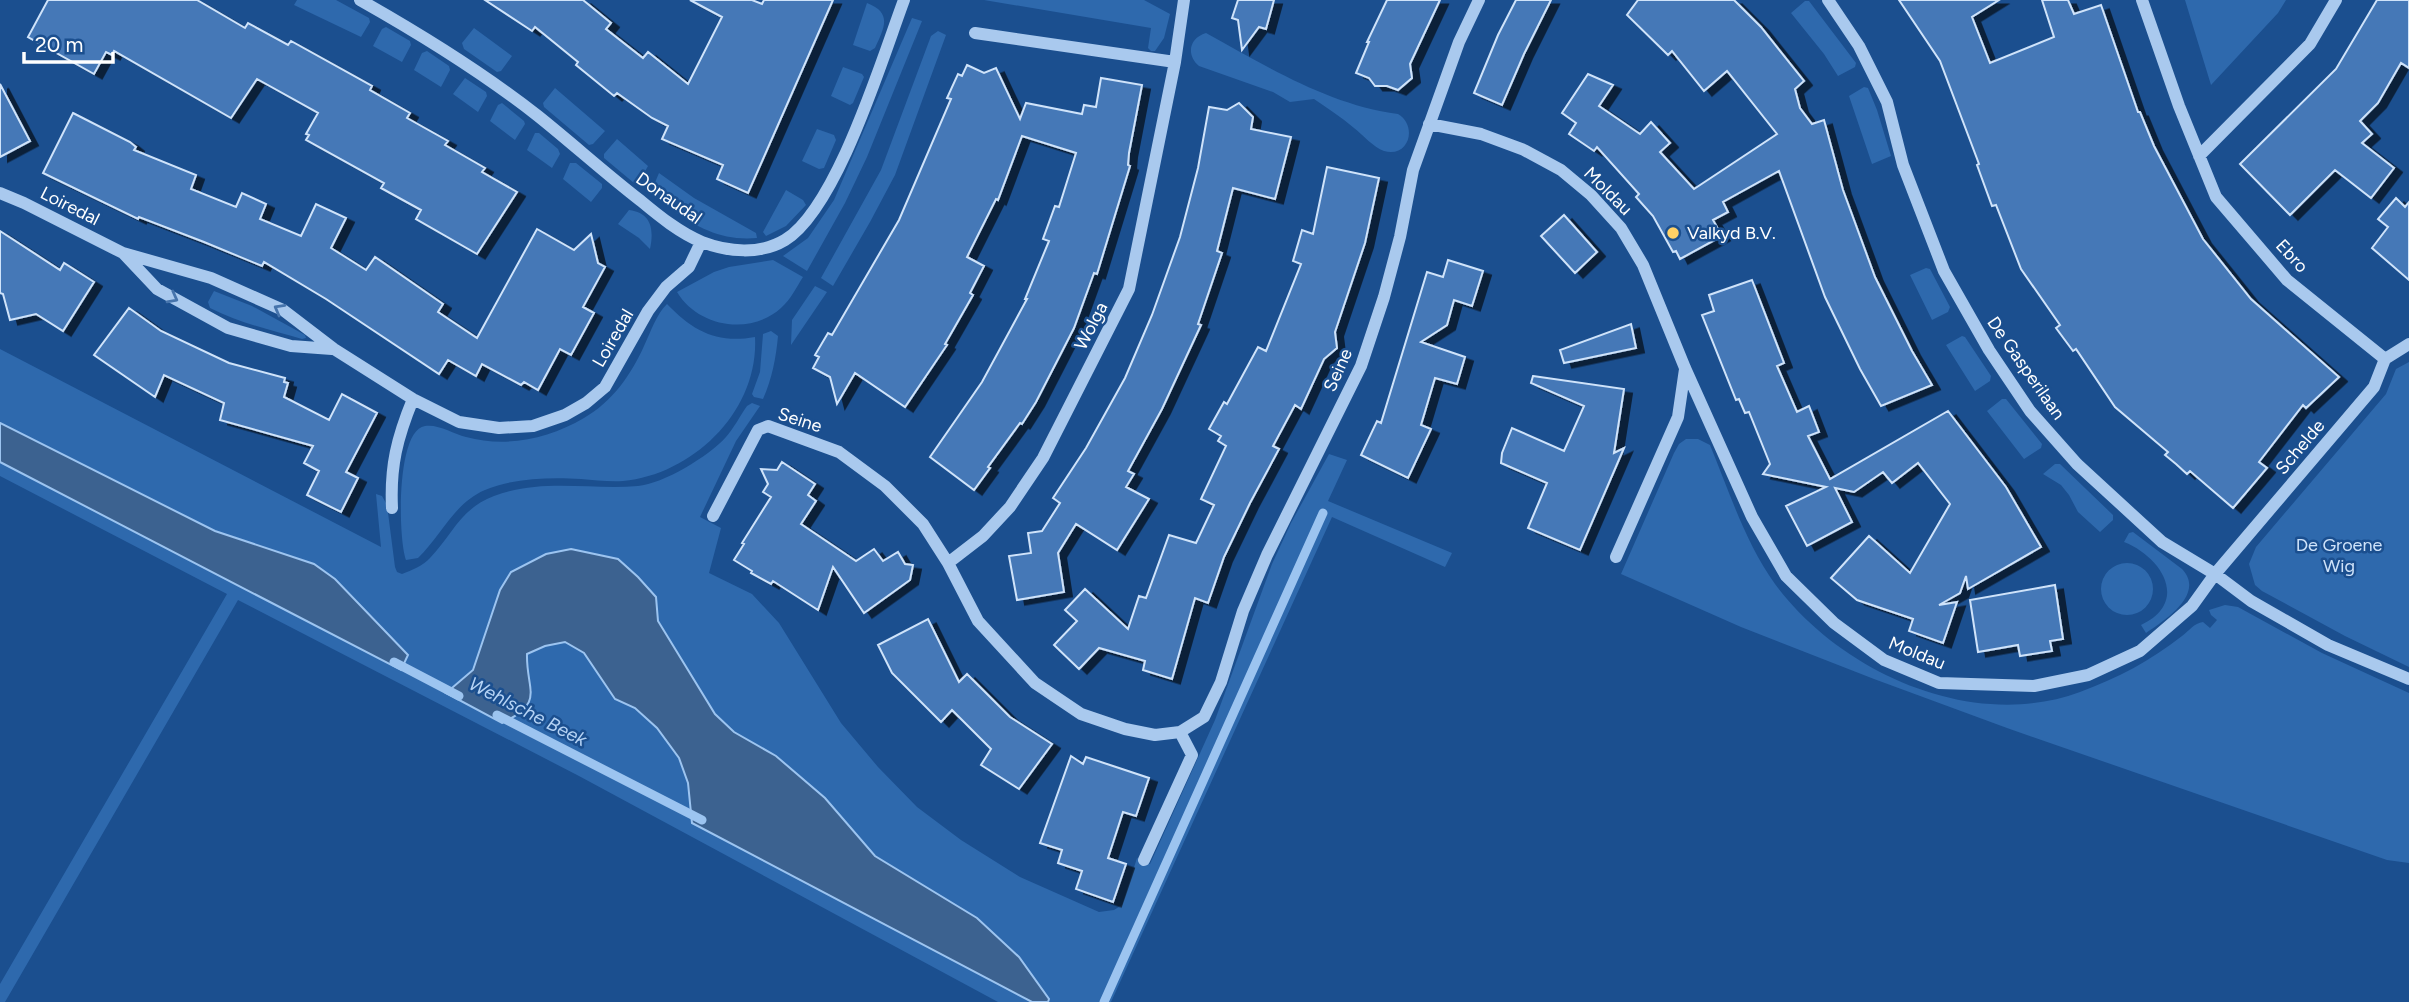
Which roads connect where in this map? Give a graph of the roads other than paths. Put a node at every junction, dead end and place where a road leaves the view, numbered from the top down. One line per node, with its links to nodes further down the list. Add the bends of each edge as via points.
1 (360, 0): 13 (street, Donaudal, via 484,74 664,219)
2 (1184, 0): 9 (street, Wolga)
3 (1479, 0): 10 (street, Seine)
4 (1828, 0): 24 (street, De Gasperilaan, via 1859,46 1887,103 1903,165 1944,271 2030,411 2077,464 2162,542)
5 (2142, 0): 11 (street, Ebro)
6 (2336, 0): 11 (street, via 2310,44)
7 (902, 1): 13 (street, Donaudal, via 867,101 830,186 807,220 768,248 728,249)
8 (975, 33): 9 (street)
9 (1175, 62): 23 (street, Wolga, via 1129,289 1043,458 983,536)
10 (1429, 124): 18 (street, Moldau, via 1481,134 1524,150 1561,170 1591,195 1621,228 1643,265); 26 (street, Seine, via 1361,366 1267,555 1221,682 1204,716)
11 (2199, 156): 17 (street, Ebro, via 2216,197 2287,280)
12 (0, 194): 14 (street, Loiredal)
13 (701, 242): 19 (street, Loiredal, via 689,267 648,311 605,387 565,415 533,426 499,428 459,422)
14 (123, 253): 16 (street, Loiredal, one-way to 14, via 283,310 211,278); 16 (street, Loiredal, one-way to 16, via 157,289 228,328 291,346)
15 (2409, 344): 17 (street)
16 (334, 349): 19 (street, Loiredal)
17 (2385, 359): 24 (street, Schelde, via 2374,387)
18 (1685, 368): 22 (street, via 1678,417); 24 (street, Moldau, via 1752,517 1786,576 1834,624 1884,660 1939,683 2034,687 2088,675 2140,651 2192,606)
19 (413, 399): 20 (street, via 398,437)
20 (392, 508)
21 (713, 516): 23 (street, Seine, via 758,430 768,426 839,452 886,486 923,524)
22 (1616, 557)
23 (948, 563): 26 (street, Seine, via 978,621 1035,683 1081,714 1125,729 1155,735)
24 (2215, 575): 25 (street, De Gasperilaan, via 2328,645)
25 (2409, 679)
26 (1180, 732): 27 (street, via 1192,755)
27 (1144, 860)

